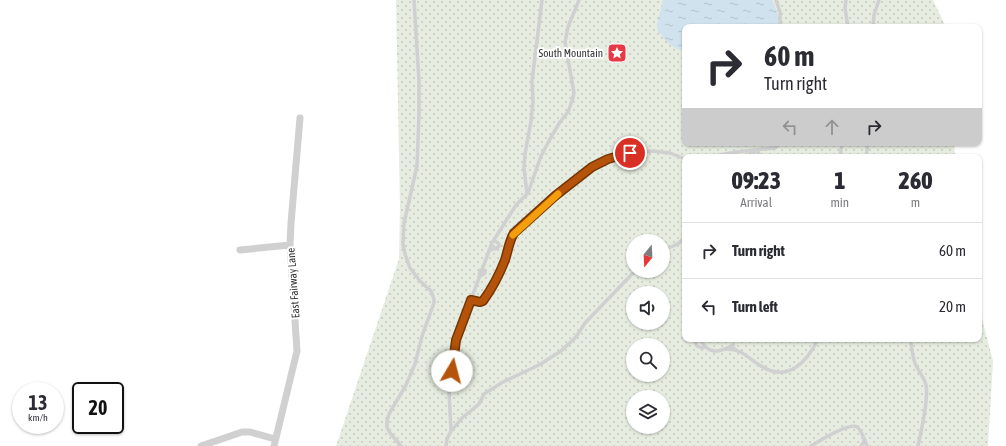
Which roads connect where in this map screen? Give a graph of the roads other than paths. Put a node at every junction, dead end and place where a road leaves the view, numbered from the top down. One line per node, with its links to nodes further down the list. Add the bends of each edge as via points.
1 (414, 0): 38 (lane, via 419,114 416,166 404,223 403,244 410,268 431,291 434,299 415,364 387,421 390,433)
2 (542, 0): 18 (lane, via 532,82 531,121 525,154)
3 (579, 0): 19 (lane, via 565,42 574,94 568,112 550,139)
4 (776, 0): 7 (lane)
5 (846, 0): 8 (lane)
6 (879, 0): 9 (lane)
7 (780, 24)
8 (848, 24)
9 (873, 24)
10 (300, 118): 23 (street, East Fairway Lane)
11 (777, 146): 12 (lane)
12 (765, 149): 14 (lane); 16 (lane)
13 (725, 154): 14 (lane)
14 (749, 154): 15 (lane, via 755,151)
15 (759, 154)
16 (762, 154)
17 (682, 157): 28 (lane, via 652,151 630,153 592,167 514,233 505,261 488,295 480,302)
18 (525, 176): 19 (lane); 20 (lane)
19 (534, 178): 20 (lane)
20 (527, 194): 21 (lane, via 516,205)
21 (494, 240): 26 (lane); 26 (lane, via 499,246)
22 (682, 241): 24 (lane)
23 (290, 245): 25 (street); 36 (street, East Fairway Lane, via 297,351)
24 (670, 247)
25 (240, 250)
26 (490, 250): 28 (lane)
27 (627, 278): 34 (lane, via 562,351 484,394 480,404 462,418)
28 (471, 300): 34 (lane, via 456,340 449,391)
29 (696, 342): 33 (lane, via 697,346)
30 (702, 342): 33 (lane)
31 (816, 342): 33 (lane, via 804,361 795,369 784,373 762,367 733,348 733,345 720,351 712,351)
32 (911, 342): 43 (lane, via 915,364 927,390)
33 (705, 346)
34 (451, 431): 39 (lane)
35 (864, 439): 40 (lane, via 857,426 849,426); 41 (lane); 42 (lane)
36 (274, 442): 37 (street, via 250,432 242,432)
37 (201, 446)
38 (401, 446)
39 (446, 446)
40 (811, 446)
41 (863, 446)
42 (868, 446)
43 (918, 446)

